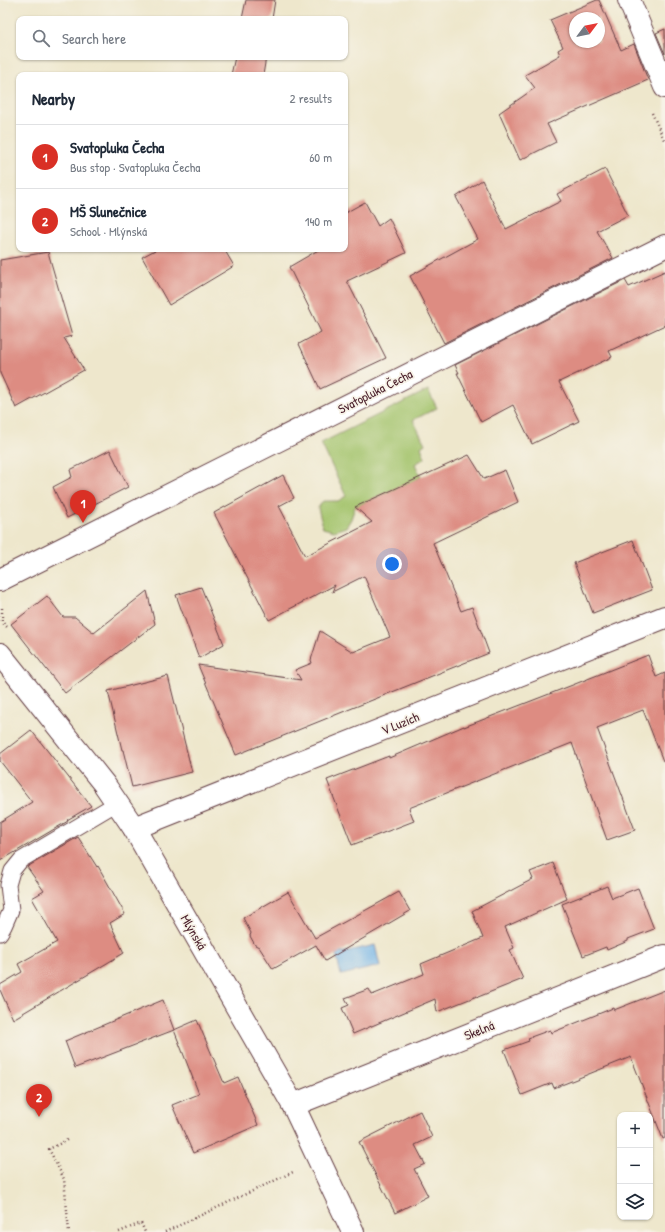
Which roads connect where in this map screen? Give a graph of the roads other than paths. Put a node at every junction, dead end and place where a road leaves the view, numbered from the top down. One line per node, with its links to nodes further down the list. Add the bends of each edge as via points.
1 (629, 0): 2 (street)
2 (665, 87)
3 (665, 246): 4 (street, Svatopluka Čecha)
4 (0, 580)
5 (665, 617): 8 (street, V Luzích)
6 (0, 654): 7 (street, Mlýnská)
7 (116, 802): 8 (street, Mlýnská); 9 (lane, via 21,860 12,871 8,885 10,910)
8 (134, 828): 11 (street, Mlýnská)
9 (0, 933)
10 (665, 956): 11 (street, Skelná)
11 (293, 1105): 12 (street, Mlýnská)
12 (353, 1232)

